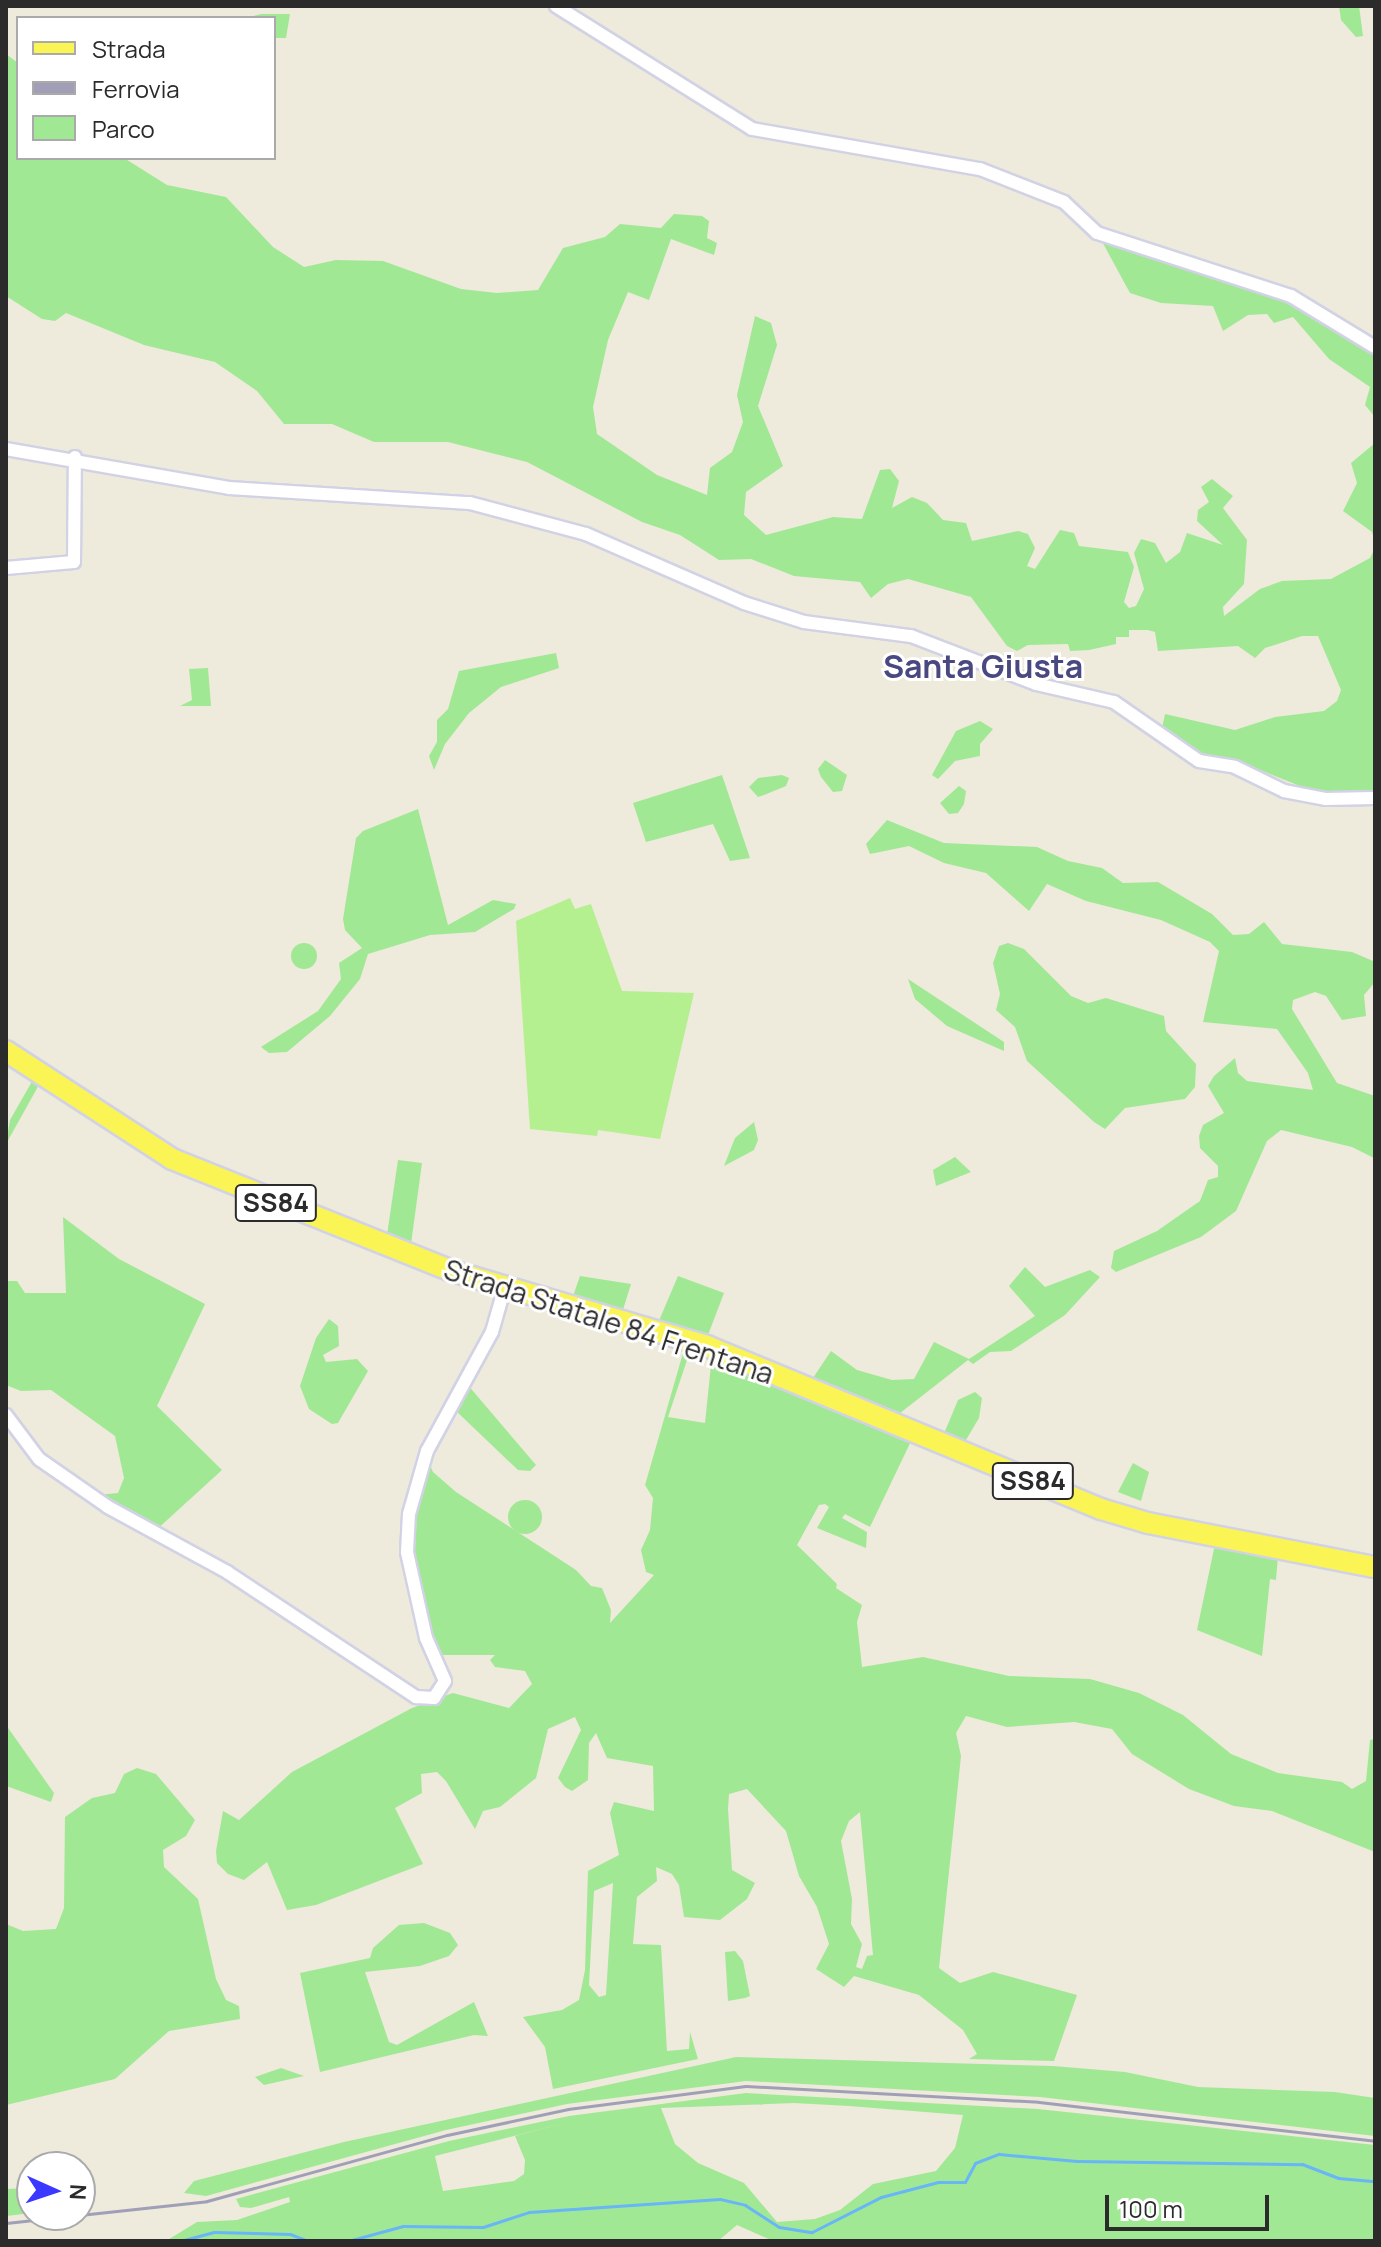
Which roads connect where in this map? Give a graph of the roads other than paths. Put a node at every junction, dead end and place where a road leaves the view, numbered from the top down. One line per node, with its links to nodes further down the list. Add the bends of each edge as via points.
1 (556, 6): 2 (street, via 752,129 980,169 1064,202 1097,233 1291,296)
2 (1375, 347)
3 (6, 449): 4 (street)
4 (75, 457): 5 (street, via 74,562); 6 (street, via 229,488 470,503 586,534 744,603 804,622 911,636 1036,684 1114,702 1199,761 1235,767 1284,791 1326,799)
5 (6, 568)
6 (1375, 798)
7 (6, 1051): 8 (main road, Strada Statale 84 Frentana / SS84, via 172,1159)
8 (504, 1290): 9 (street, via 492,1332 427,1451 409,1514 407,1552 426,1638 445,1681 434,1698 416,1697 235,1577 108,1507 39,1459); 10 (main road, Strada Statale 84 Frentana / SS84, via 707,1346 1101,1509 1174,1529)
9 (6, 1415)
10 (1375, 1567)

